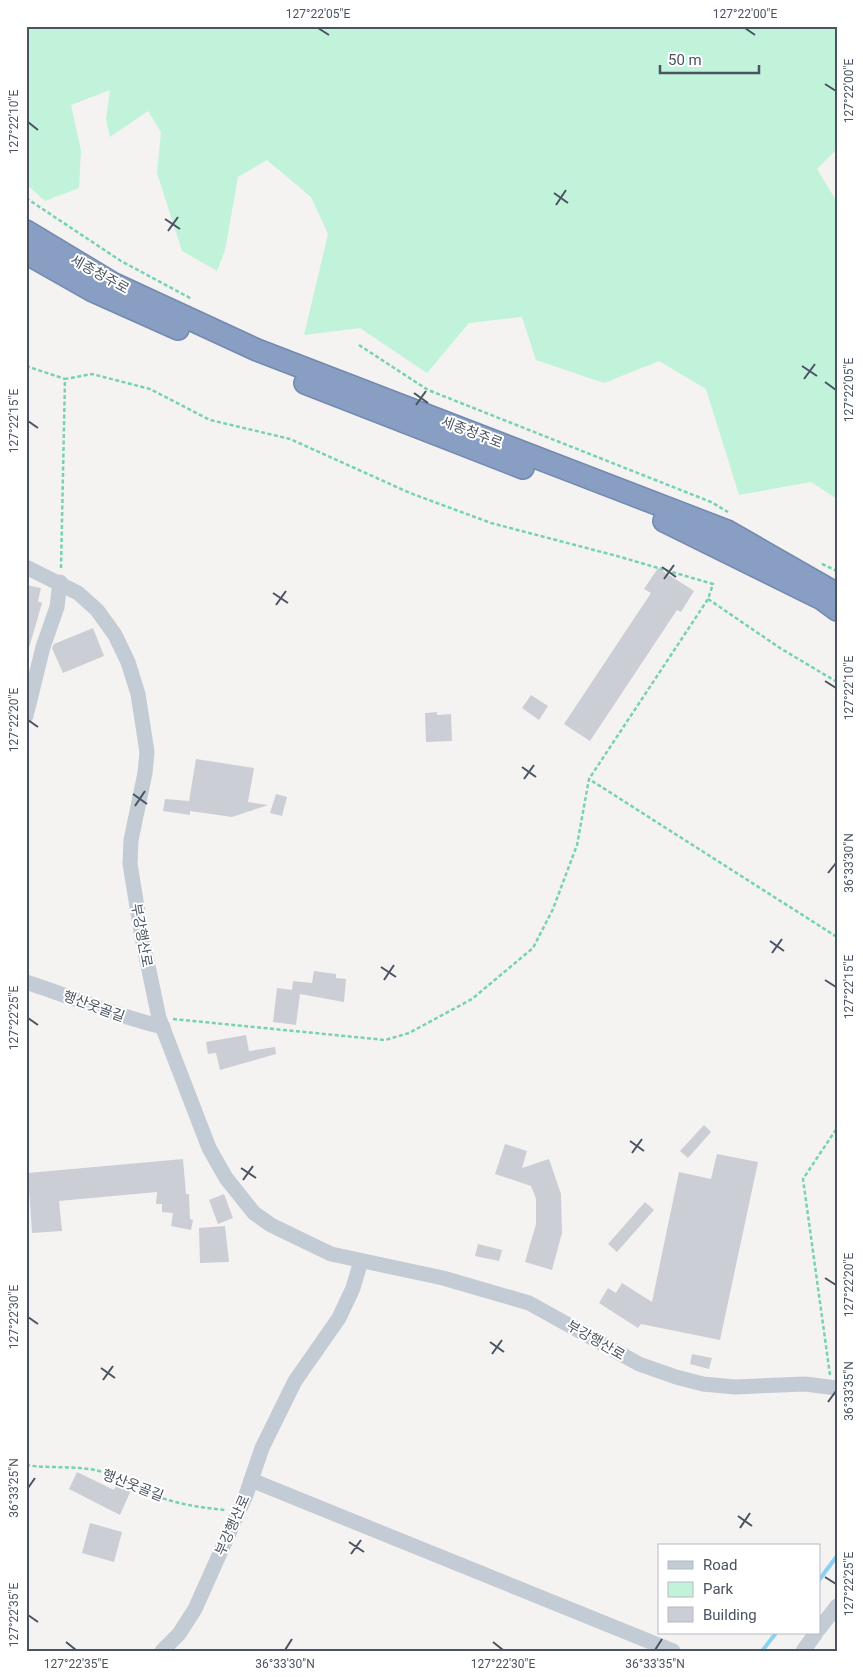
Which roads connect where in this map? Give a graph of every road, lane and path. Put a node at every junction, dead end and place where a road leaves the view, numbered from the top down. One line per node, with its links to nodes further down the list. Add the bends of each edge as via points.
1 (26, 198): 4 (path, via 121,261)
2 (26, 232): 13 (highway, 세종청주로, via 114,284 248,346 727,531)
3 (26, 253): 15 (highway, 세종청주로, via 93,292 246,360 671,523 822,599)
4 (192, 298)
5 (358, 345): 8 (path, via 428,390 711,502)
6 (26, 366): 7 (path)
7 (65, 379): 12 (path); 14 (path, via 92,374 150,389 210,420 290,438 410,493 491,523 713,584)
8 (735, 516)
9 (816, 562): 11 (path)
10 (26, 568): 12 (street, 부강행산로)
11 (837, 571)
12 (60, 582): 17 (street); 21 (street, 부강행산로, via 78,592 97,610 128,662 138,694 147,752 131,840 130,864)
13 (837, 594)
14 (708, 599): 16 (path); 18 (path)
15 (837, 610)
16 (837, 682)
17 (26, 716)
18 (589, 779): 19 (path); 21 (path, via 576,845 553,909 533,948 472,999 409,1033 385,1040)
19 (837, 937)
20 (26, 982): 21 (street, 행산웃골길, via 132,1020)
21 (161, 1022): 23 (street, 부강행산로, via 209,1148 241,1199 271,1225 331,1254)
22 (837, 1128): 24 (path, via 803,1178)
23 (361, 1261): 24 (street, 부강행산로, via 443,1278 529,1303 639,1364 703,1384); 26 (street, 부강행산로, via 339,1318 295,1381 262,1448)
24 (834, 1387)
25 (26, 1465): 27 (path, 행산웃골길, via 70,1466 100,1472 158,1497 210,1509)
26 (251, 1480): 27 (street, 부강행산로); 32 (street)
27 (239, 1511): 31 (street, 부강행산로, via 194,1609 179,1634)
28 (837, 1606): 29 (street)
29 (820, 1628)
30 (815, 1634): 33 (street)
31 (162, 1651)
32 (673, 1651)
33 (803, 1651)

